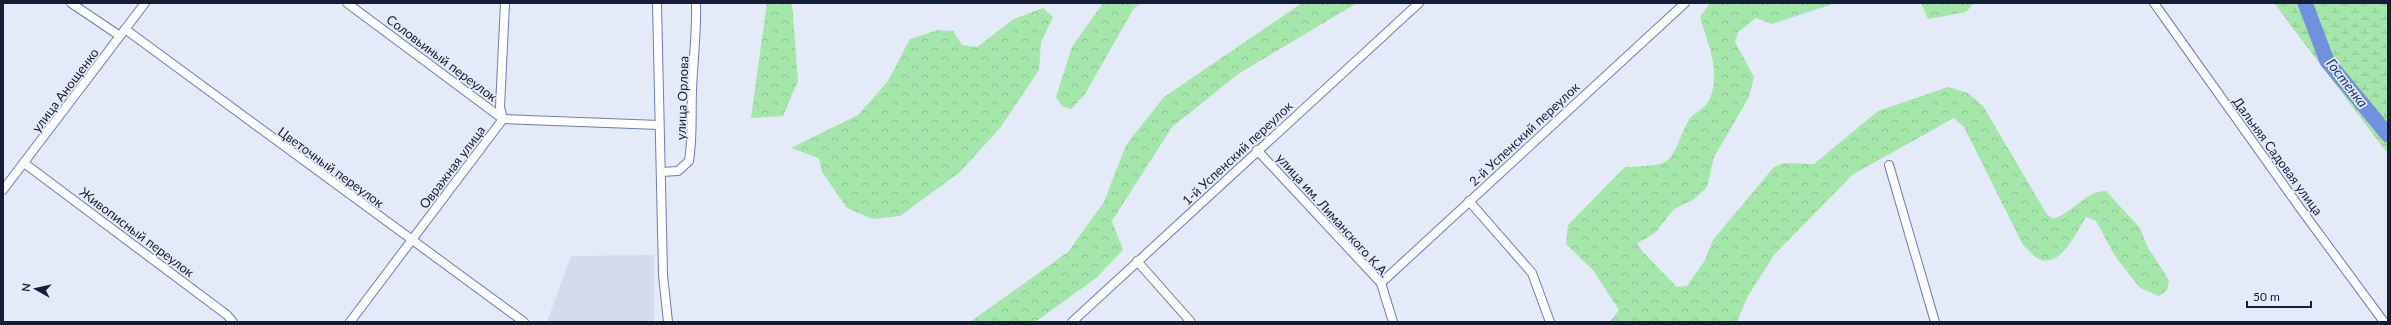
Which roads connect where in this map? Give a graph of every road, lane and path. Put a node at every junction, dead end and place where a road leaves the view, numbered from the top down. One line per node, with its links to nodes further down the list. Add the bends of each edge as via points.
1 (70, 3): 10 (street, Цветочный переулок)
2 (145, 3): 10 (street, улица Анощенко)
3 (347, 3): 11 (street, Соловьиный переулок)
4 (505, 3): 11 (street, via 500,107)
5 (657, 3): 12 (street, улица Орлова)
6 (696, 3): 16 (street, улица Орлова, via 696,52 692,90 694,135 689,161 678,171)
7 (1419, 3): 13 (street, 1-й Успенский переулок)
8 (1685, 3): 18 (street, 2-й Успенский переулок)
9 (2154, 3): 31 (street, Дальняя Садовая улица)
10 (122, 33): 14 (street, улица Анощенко); 19 (street, Цветочный переулок)
11 (503, 119): 12 (street); 19 (street, Овражная улица)
12 (659, 125): 16 (street, улица Орлова)
13 (1257, 150): 20 (street, 1-й Успенский переулок); 21 (street, улица им. Лиманского К.А.)
14 (24, 163): 17 (street, улица Анощенко); 22 (street, Живописный переулок)
15 (1889, 165): 30 (street)
16 (661, 172): 25 (street, улица Орлова, via 663,275)
17 (3, 190)
18 (1469, 201): 21 (street, 2-й Успенский переулок); 29 (street, via 1532,273)
19 (412, 241): 23 (street, Овражная улица); 24 (street, Цветочный переулок)
20 (1137, 261): 26 (street, 1-й Успенский переулок); 27 (street)
21 (1381, 283): 28 (street, улица им. Лиманского К.А.)
22 (233, 322)
23 (350, 322)
24 (524, 322)
25 (668, 322)
26 (1072, 322)
27 (1191, 322)
28 (1393, 322)
29 (1550, 322)
30 (1935, 322)
31 (2384, 322)

